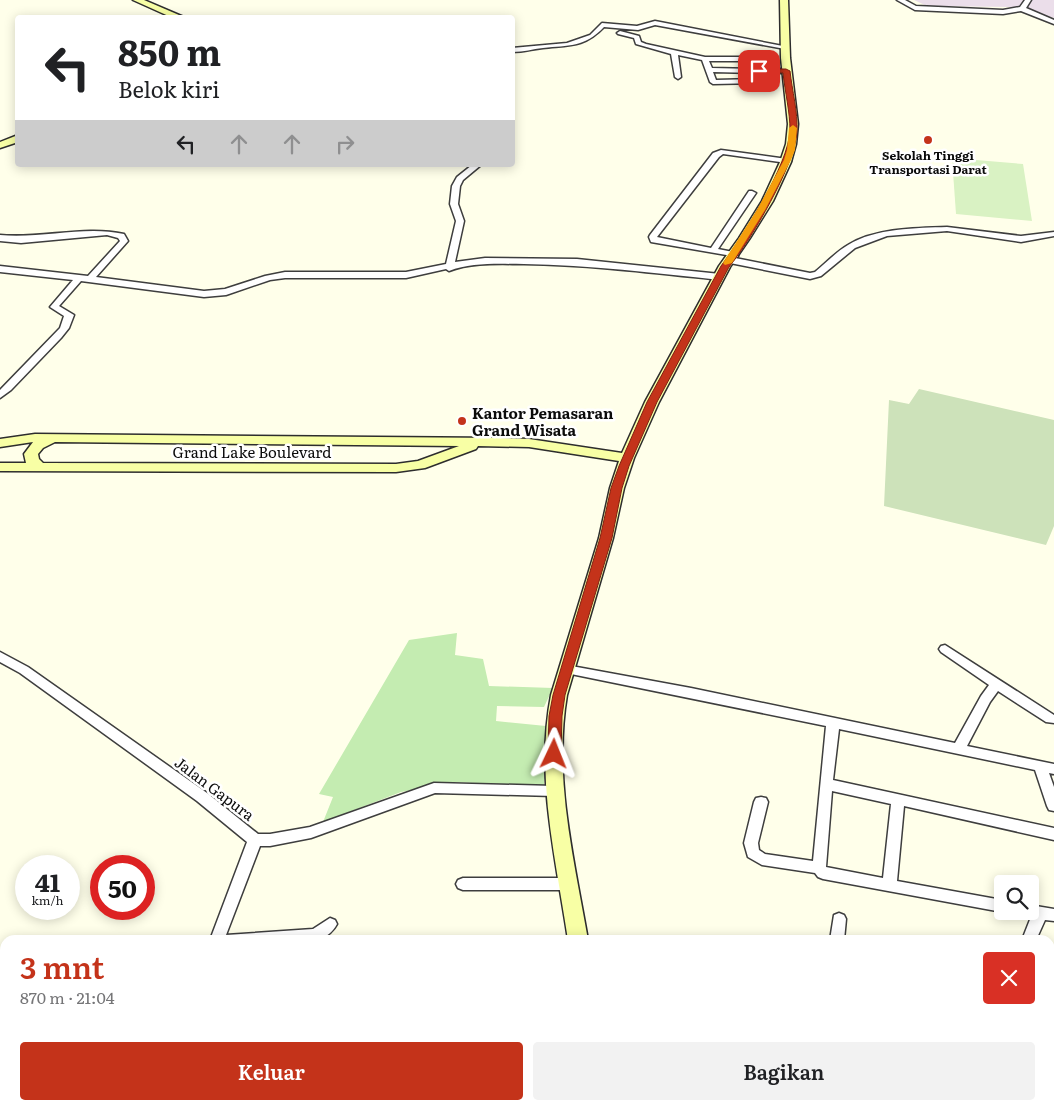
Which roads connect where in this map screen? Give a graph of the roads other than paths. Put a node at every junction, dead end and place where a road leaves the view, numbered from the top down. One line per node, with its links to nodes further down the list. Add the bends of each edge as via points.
1 (137, 0): 6 (main road)
2 (784, 0): 11 (main road)
3 (900, 0): 5 (street, via 915,8 1003,12)
4 (1028, 0): 5 (street)
5 (1022, 9): 7 (street)
6 (174, 15)
7 (1054, 22)
8 (598, 29): 10 (street, via 592,36 565,46); 11 (street, via 602,25 638,28 655,24); 13 (street, via 637,37 639,44)
9 (515, 44): 10 (street)
10 (542, 46): 12 (street)
11 (785, 47): 17 (main road)
12 (515, 50)
13 (674, 53): 14 (street); 18 (street)
14 (705, 59): 15 (street); 16 (street, via 757,59)
15 (709, 70): 16 (street); 16 (street, via 714,83 760,82)
16 (759, 71): 17 (street)
17 (786, 71): 21 (main road, via 794,130)
18 (678, 77)
19 (15, 139): 20 (main road)
20 (0, 144)
21 (788, 160): 26 (street, via 729,152 716,155 653,237 658,241); 27 (main road)
22 (475, 167): 28 (street, via 456,186 454,204 460,221)
23 (752, 193): 26 (street)
24 (1054, 234): 27 (street, via 1021,239 947,229 885,234 852,246 818,274 810,276)
25 (0, 238): 32 (street, via 21,240 107,233 121,236 124,241)
26 (713, 250): 27 (street)
27 (732, 258): 30 (main road)
28 (449, 268): 30 (street, via 485,261 577,262); 32 (street, via 406,275 284,275 210,294)
29 (0, 270): 31 (street)
30 (720, 276): 38 (main road, via 652,402)
31 (79, 278): 32 (street); 33 (street, via 54,307 69,315 64,328)
32 (90, 279)
33 (0, 395)
34 (54, 438): 35 (main road, Grand Lake Boulevard, via 20,438); 36 (main road, Grand Lake Boulevard); 41 (main road, via 33,450 32,461)
35 (0, 442)
36 (500, 442): 38 (main road, Grand Lake Boulevard, via 568,448); 41 (main road, Grand Lake Boulevard, via 472,446 420,465 396,468)
37 (0, 448): 39 (main road, via 5,454)
38 (627, 458): 44 (main road)
39 (0, 460)
40 (0, 466): 41 (main road, Grand Lake Boulevard)
41 (40, 466)
42 (945, 649): 45 (street)
43 (0, 656): 57 (street, Jalan Gapura, via 202,797)
44 (566, 670): 47 (street); 52 (main road, via 555,716)
45 (996, 685): 46 (street); 48 (street, via 985,699)
46 (1051, 718)
47 (833, 723): 48 (street); 51 (street)
48 (959, 749): 49 (street)
49 (1040, 766): 50 (street); 55 (street)
50 (1054, 769)
51 (826, 784): 53 (street); 58 (street)
52 (554, 791): 57 (street, Jalan Gapura, via 434,788 310,832); 60 (main road)
53 (898, 800): 56 (street); 61 (street)
54 (761, 802): 58 (street, via 751,843 753,852 762,859)
55 (1054, 806)
56 (1054, 834)
57 (255, 840): 66 (street)
58 (819, 868): 61 (street, via 823,873)
59 (463, 884): 60 (street)
60 (569, 884): 68 (main road)
61 (889, 885): 62 (street)
62 (994, 905)
63 (1041, 913): 70 (street)
64 (838, 918): 69 (street)
65 (330, 924): 67 (street)
66 (219, 935)
67 (315, 935)
68 (577, 935)
69 (837, 935)
70 (1031, 935)

